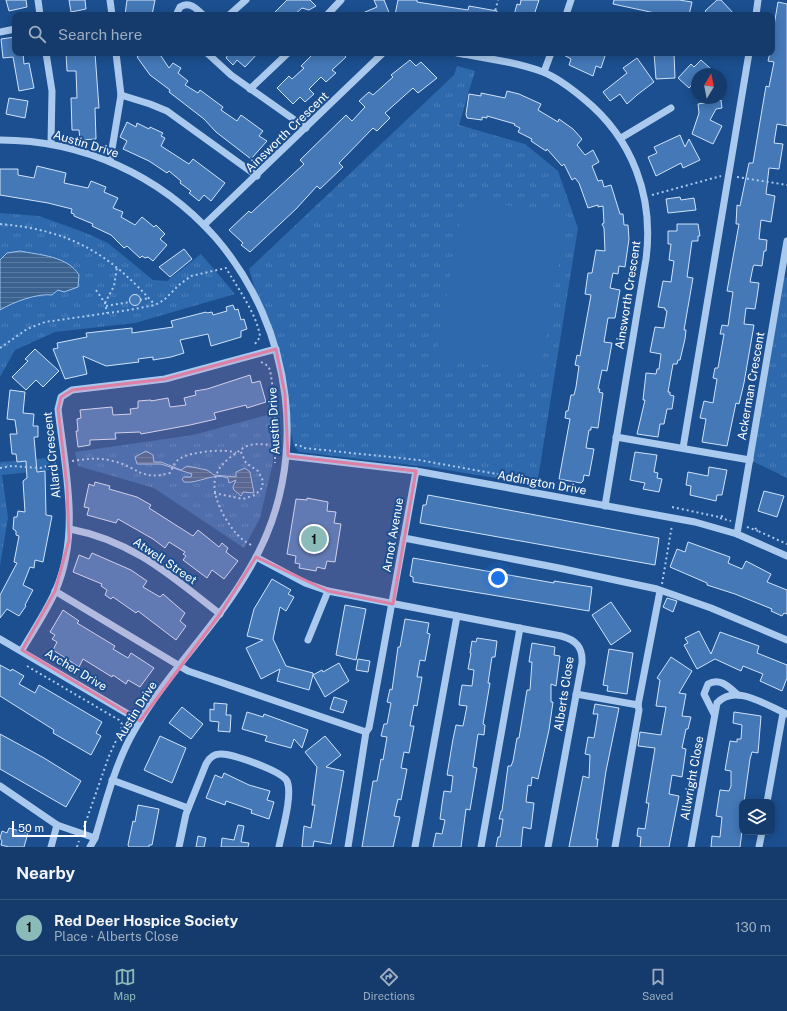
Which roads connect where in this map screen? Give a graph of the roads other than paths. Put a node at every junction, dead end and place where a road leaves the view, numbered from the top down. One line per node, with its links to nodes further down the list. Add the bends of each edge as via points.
1 (38, 0): 7 (street)
2 (110, 0): 8 (street)
3 (246, 0): 11 (street)
4 (341, 0): 12 (street)
5 (571, 0): 13 (street)
6 (758, 0): 14 (street)
7 (40, 12)
8 (112, 12)
9 (178, 12): 10 (street, via 180,7 186,5 195,7)
10 (200, 12)
11 (232, 12)
12 (330, 12)
13 (567, 12)
14 (756, 12)
15 (12, 30): 16 (street)
16 (0, 32)
17 (46, 56): 32 (street, via 52,91)
18 (116, 56): 27 (street)
19 (210, 56): 26 (street)
20 (285, 56): 26 (street)
21 (380, 56): 29 (street, Ainsworth Crescent)
22 (471, 56): 25 (street, Ainsworth Crescent)
23 (550, 56): 25 (street)
24 (748, 56): 39 (street)
25 (544, 72): 30 (street, Ainsworth Crescent, via 590,104)
26 (250, 89): 29 (street)
27 (121, 95): 33 (street); 34 (street, via 167,111)
28 (671, 108): 30 (street)
29 (306, 128): 34 (street, Ainsworth Crescent)
30 (621, 138): 38 (street, Ainsworth Crescent, via 645,196 649,233)
31 (0, 140): 32 (street, Austin Drive)
32 (51, 144): 33 (street, Austin Drive)
33 (110, 162): 35 (street, Austin Drive, via 166,192)
34 (257, 176): 35 (street, Ainsworth Crescent)
35 (204, 225): 37 (street, Austin Drive, via 227,251 253,290)
36 (787, 241): 41 (street, Ackerman Crescent)
37 (276, 349): 40 (street, Austin Drive, via 285,394); 44 (street, Allard Crescent, via 165,379 72,390 66,393 58,402 58,409)
38 (616, 437): 39 (street); 43 (street, Ainsworth Crescent)
39 (683, 448): 41 (street)
40 (288, 456): 42 (street, Addington Drive); 48 (street, Austin Drive, via 274,510)
41 (750, 460): 45 (street, Ackerman Crescent)
42 (416, 471): 43 (street, Addington Drive); 46 (street, Arnot Avenue)
43 (605, 506): 45 (street, Addington Drive, via 674,518)
44 (70, 529): 49 (street, Allard Crescent); 53 (street, Atwell Street, via 115,542 136,552)
45 (737, 534): 47 (street, Addington Drive)
46 (404, 538): 51 (street, via 559,568); 52 (street, Arnot Avenue)
47 (787, 556)
48 (256, 557): 50 (street, Alberts Close, via 305,583); 53 (street, Austin Drive)
49 (55, 591): 59 (street, Allard Crescent); 60 (street)
50 (328, 591): 52 (street, Alberts Close); 57 (street)
51 (660, 591): 58 (street, via 711,608); 63 (street)
52 (392, 604): 54 (street, Alberts Close); 67 (street, Arnot Avenue)
53 (220, 614): 60 (street, Austin Drive)
54 (457, 616): 55 (street, Alberts Close); 81 (street)
55 (520, 628): 61 (street, Alberts Close, via 561,636 579,646 582,657); 82 (street)
56 (0, 639): 59 (street, Archer Drive)
57 (308, 640)
58 (787, 640)
59 (22, 650): 66 (street, Archer Drive)
60 (179, 665): 66 (street, Austin Drive); 67 (street, via 188,671)
61 (576, 694): 63 (street); 83 (street, Alberts Close)
62 (738, 695): 64 (street, Allwright Close, via 721,699); 64 (street, via 722,682 708,684 704,694); 65 (street)
63 (638, 705): 84 (street)
64 (714, 714): 85 (street, Allwright Close)
65 (785, 714): 70 (street)
66 (140, 721): 68 (street, Austin Drive)
67 (366, 732): 80 (street, Arnot Avenue)
68 (112, 780): 71 (street); 74 (street, Austin Drive)
69 (0, 786): 72 (street)
70 (768, 799)
71 (188, 808): 78 (street); 79 (street, via 206,764 210,757 215,755 233,756 280,773 287,780 289,793)
72 (57, 825): 74 (street); 75 (street)
73 (761, 835): 86 (street)
74 (95, 838): 76 (street, Austin Drive); 77 (street, Austin Drive)
75 (51, 847)
76 (90, 847)
77 (95, 847)
78 (179, 847)
79 (279, 847)
80 (348, 847)
81 (415, 847)
82 (481, 847)
83 (548, 847)
84 (615, 847)
85 (691, 847)
86 (759, 847)

